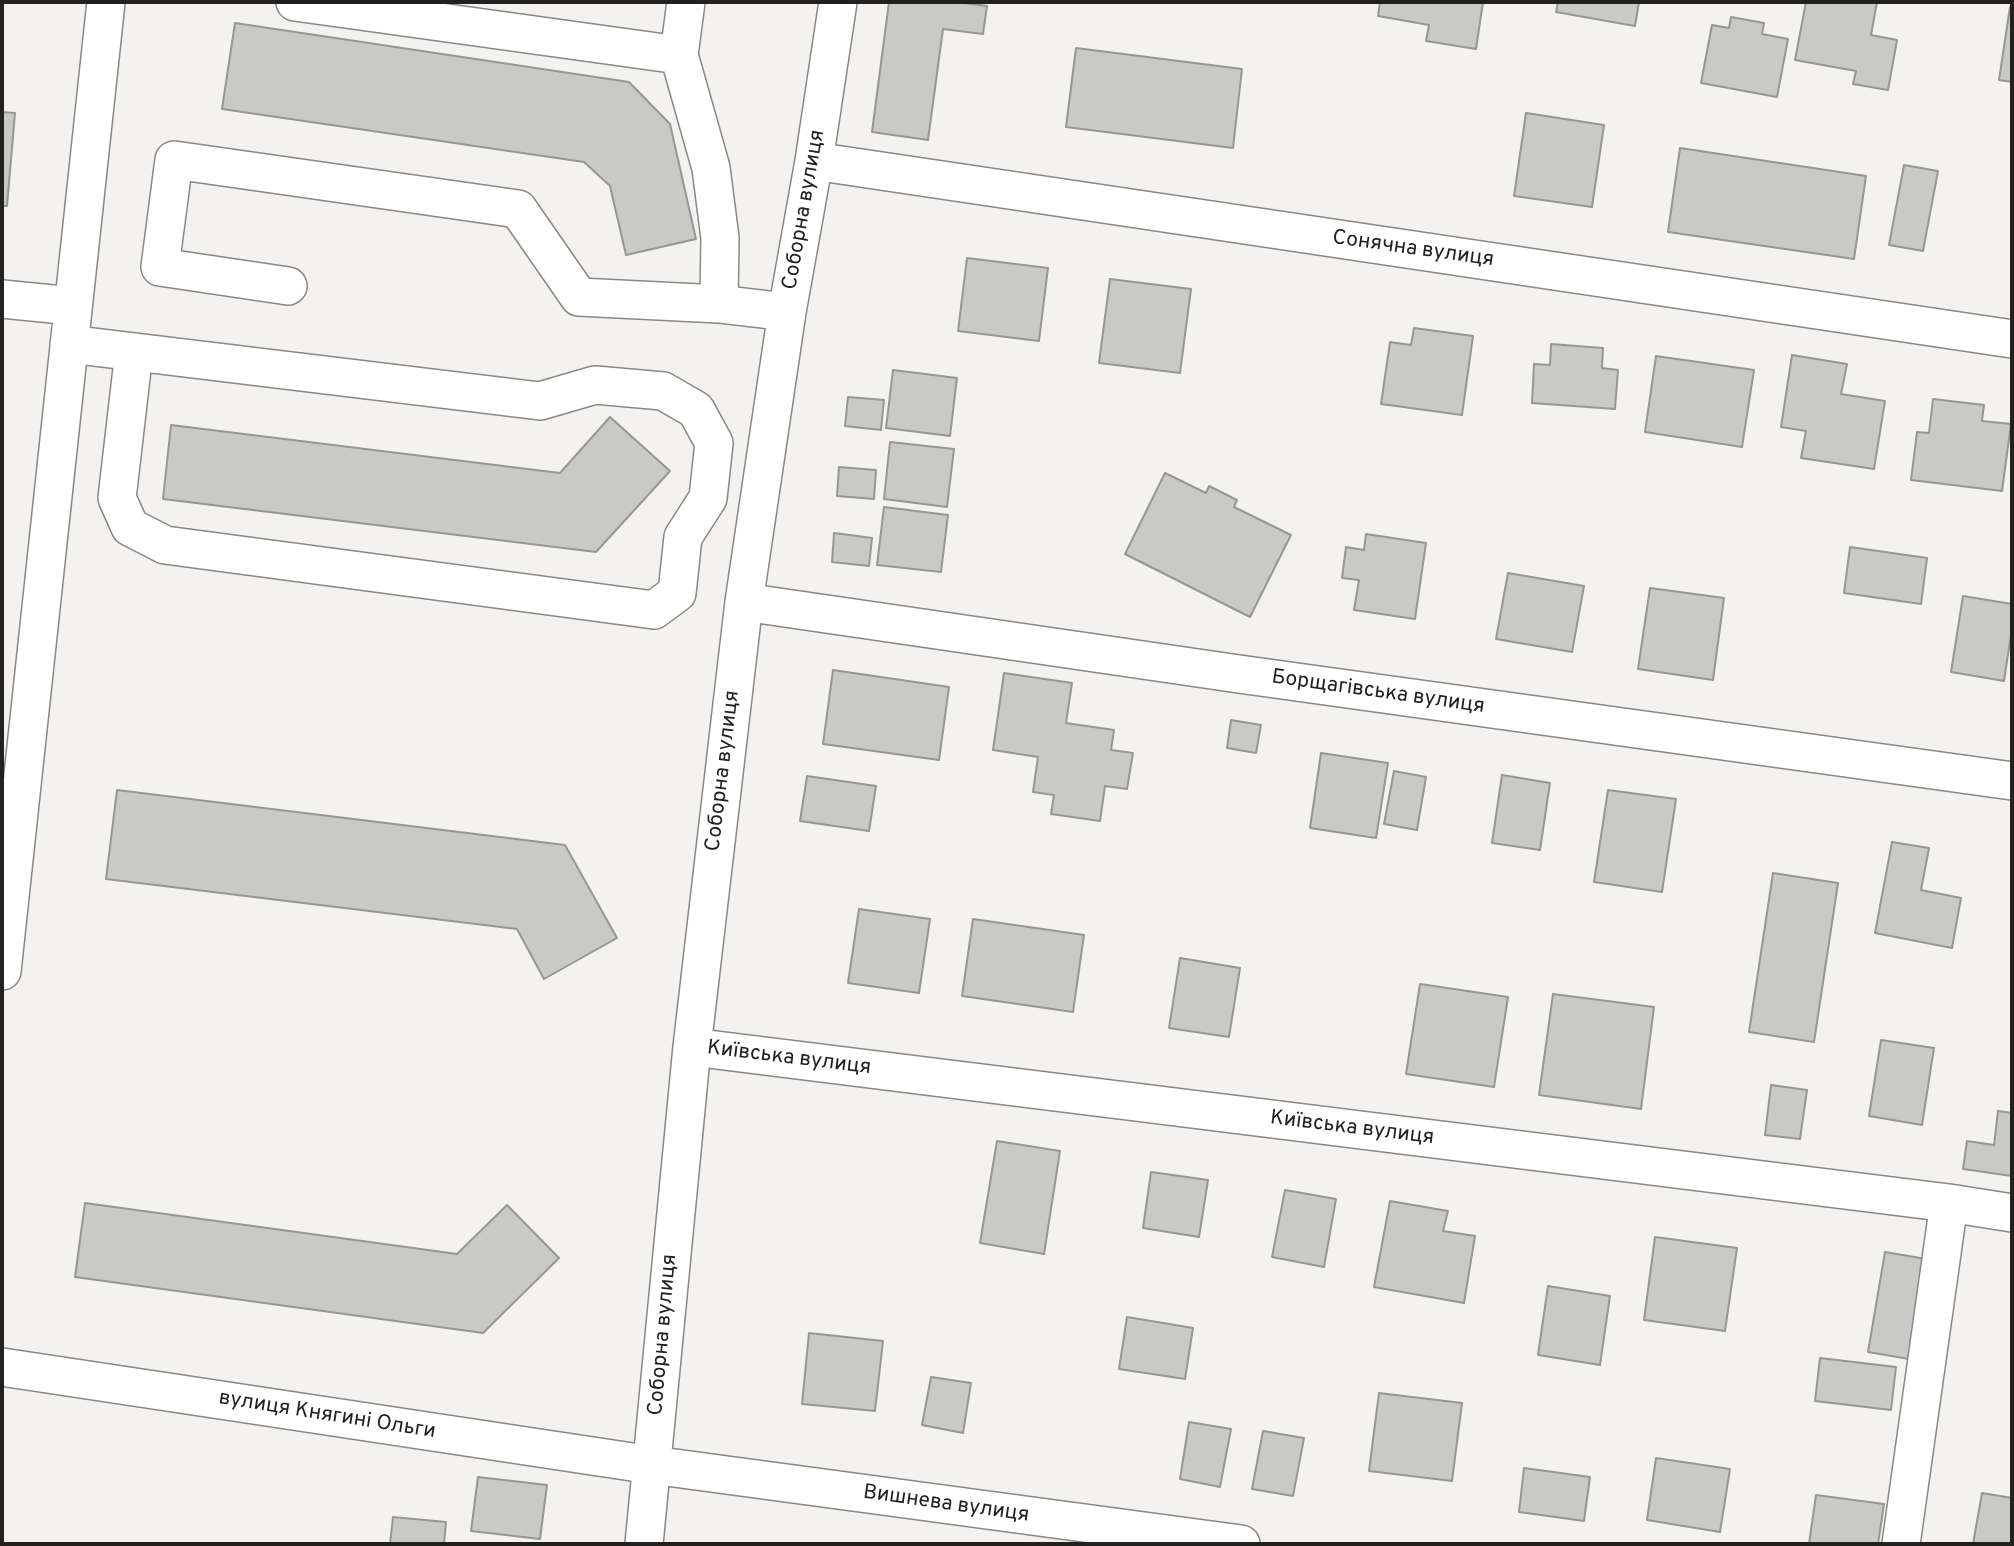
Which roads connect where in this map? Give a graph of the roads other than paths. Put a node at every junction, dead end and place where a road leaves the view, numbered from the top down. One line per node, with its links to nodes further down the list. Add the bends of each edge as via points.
1 (106, 2): 10 (street)
2 (295, 2): 5 (street)
3 (686, 2): 5 (street)
4 (838, 2): 6 (street, Соборна вулиця)
5 (679, 55): 9 (street, via 711,167 720,237)
6 (814, 161): 11 (street, Соборна вулиця); 12 (street, Сонячна вулиця)
7 (288, 286): 9 (street, via 160,267 174,160 518,209 579,297)
8 (2, 299): 10 (street)
9 (719, 304): 11 (street)
10 (73, 306): 13 (street)
11 (787, 312): 15 (street, Соборна вулиця)
12 (2012, 339)
13 (69, 344): 14 (street); 17 (street)
14 (134, 352): 14 (street, via 117,498 130,527 164,545 654,610 677,593 683,537 708,498 714,443 696,410 663,391 595,385 540,401)
15 (744, 602): 16 (street, Борщагівська вулиця); 19 (street, Соборна вулиця)
16 (2012, 781)
17 (11, 791): 18 (street)
18 (2, 971)
19 (692, 1047): 20 (street, Київська вулиця); 23 (street, Соборна вулиця)
20 (1949, 1203): 21 (street, Київська вулиця); 26 (street)
21 (2012, 1213)
22 (2, 1367): 23 (street, вулиця Княгині Ольги)
23 (652, 1465): 24 (street, Соборна вулиця); 25 (street, Вишнева вулиця)
24 (644, 1544)
25 (1241, 1544)
26 (1901, 1544)

